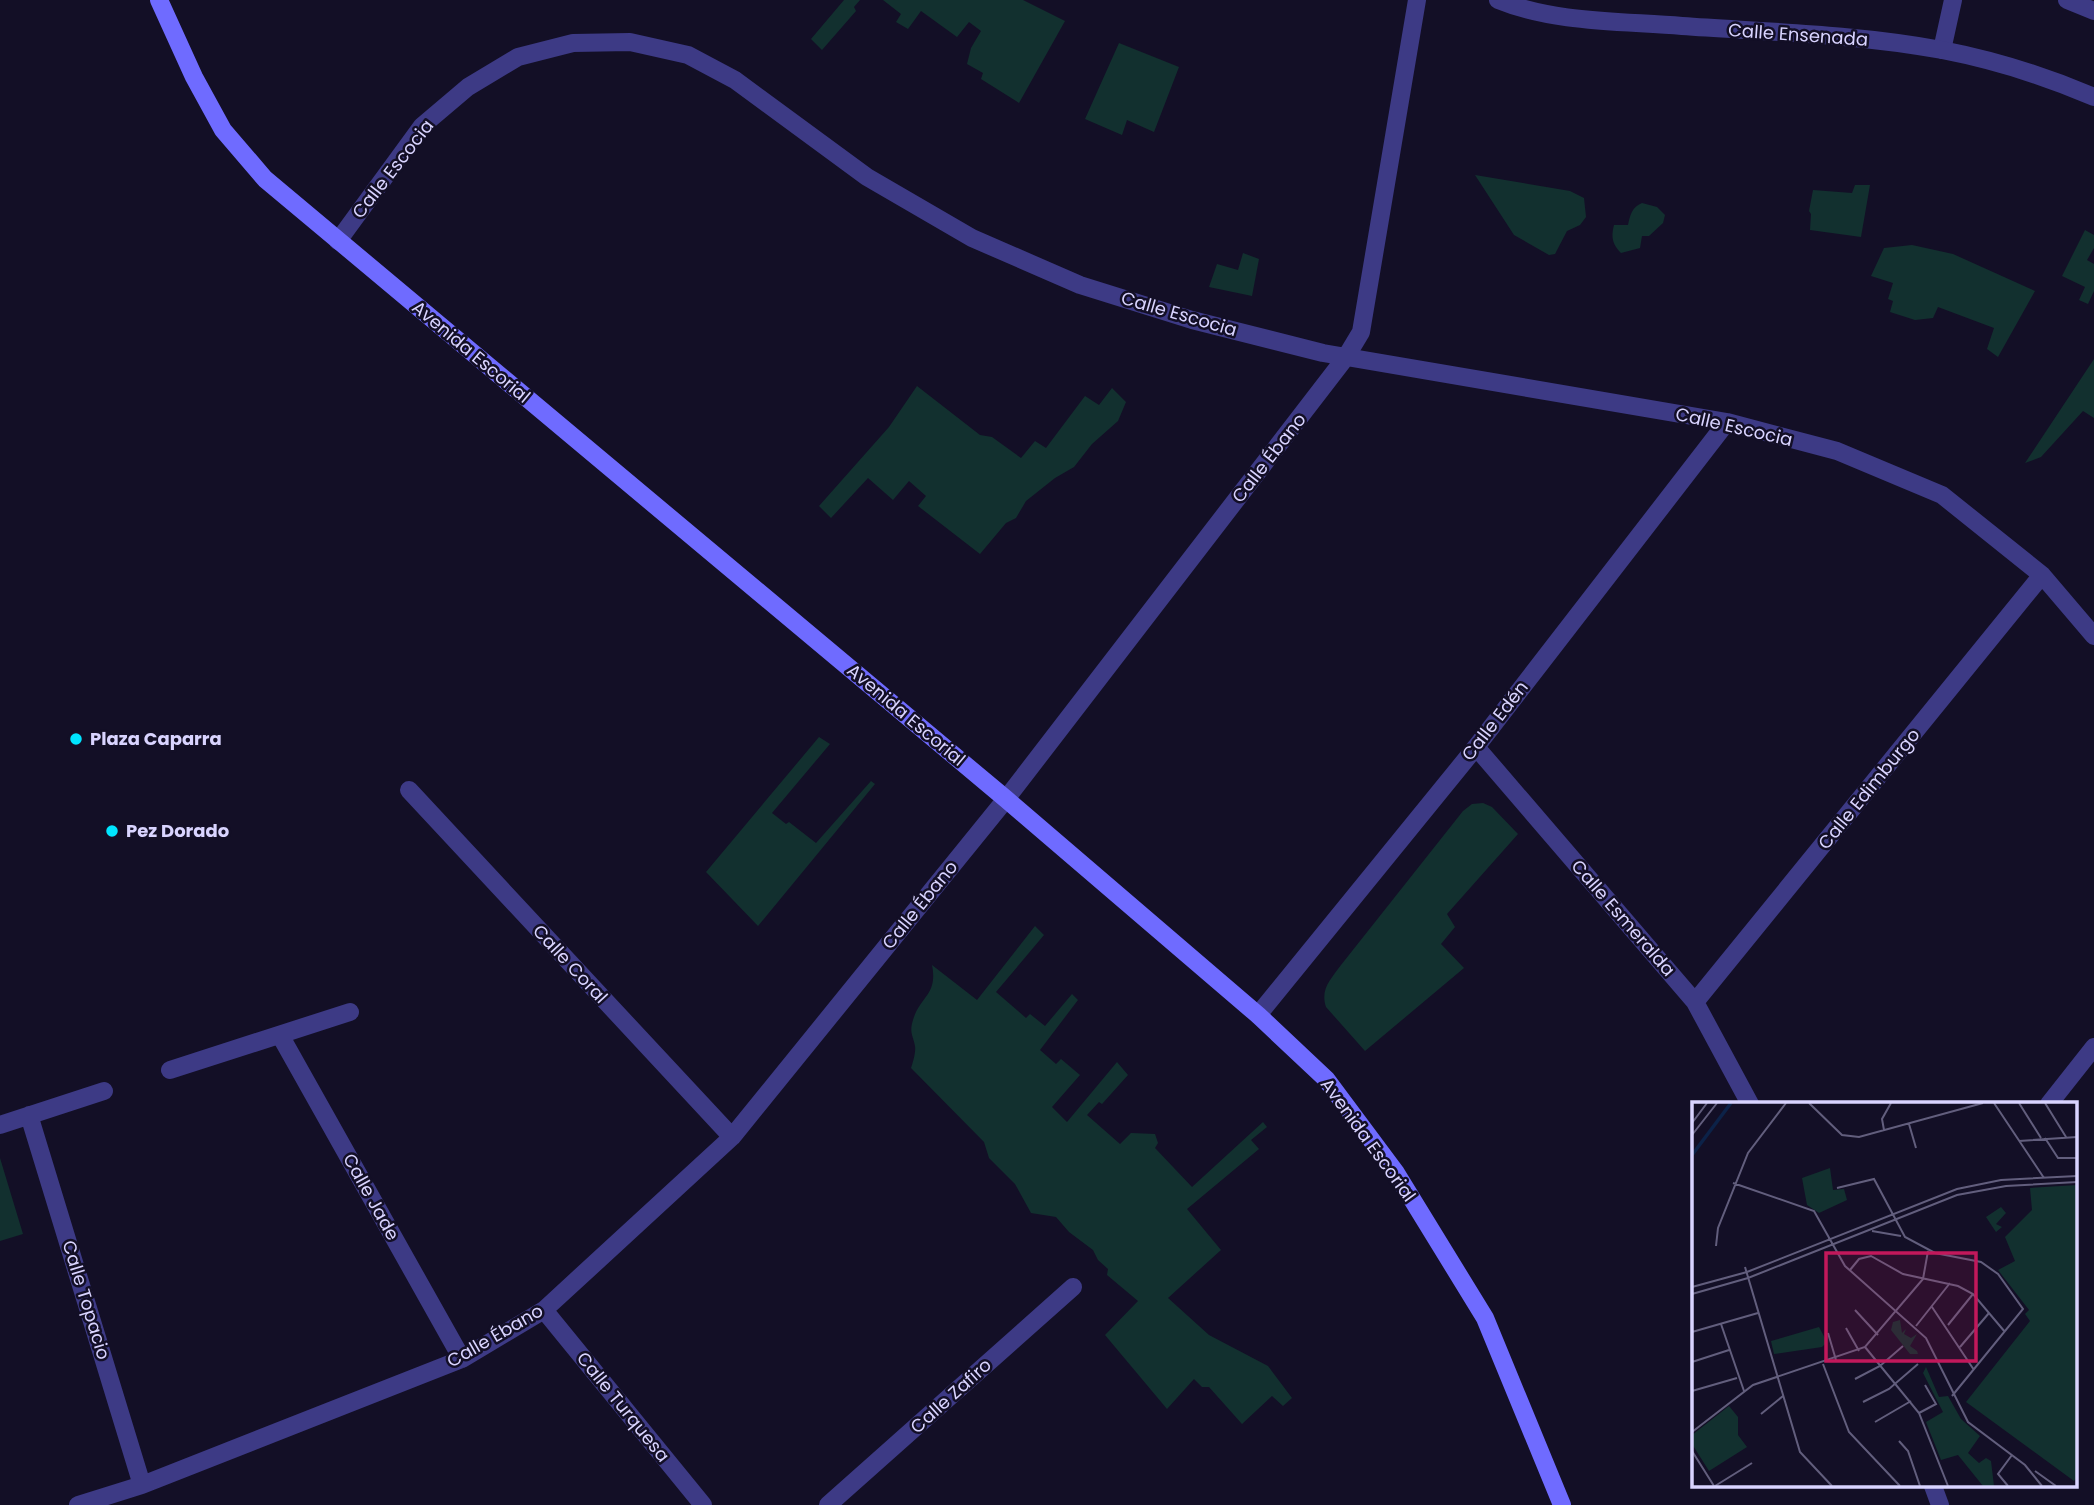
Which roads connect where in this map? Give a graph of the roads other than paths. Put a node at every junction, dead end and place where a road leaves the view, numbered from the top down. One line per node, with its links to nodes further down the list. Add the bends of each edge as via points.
1 (159, 0): 9 (street, Avenida Escorial, via 223,130 265,179)
2 (1417, 0): 10 (street, Calle Ébano, via 1361,332)
3 (1498, 0): 7 (street, Calle Ensenada, via 1569,17)
4 (1953, 0): 7 (street)
5 (2067, 0): 6 (street)
6 (2094, 11)
7 (1942, 50): 8 (street, Calle Ensenada, via 2051,79)
8 (2094, 97)
9 (338, 241): 10 (street, Calle Escocia, via 422,126 468,87 518,57 573,43 630,42 688,55 735,80 867,177 972,239 1080,285 1180,316); 16 (street, Avenida Escorial)
10 (1346, 357): 11 (street, Calle Escocia); 16 (street, Calle Ébano)
11 (1727, 422): 12 (street, Calle Escocia, via 1837,452 1942,495); 14 (street, Calle Edén)
12 (2042, 575): 13 (street, Calle Escocia); 17 (street, Calle Edimburgo)
13 (2094, 636)
14 (1476, 747): 17 (street, Calle Esmeralda); 19 (street, Calle Edén)
15 (409, 790): 28 (street, Calle Coral)
16 (1006, 799): 19 (street, Avenida Escorial); 28 (street, Calle Ébano)
17 (1695, 1002): 24 (street, Calle Esmeralda)
18 (350, 1012): 20 (street)
19 (1258, 1016): 37 (street, Avenida Escorial, via 1326,1079 1410,1196 1485,1318)
20 (280, 1035): 22 (street); 31 (street, Calle Jade)
21 (2094, 1047): 25 (street)
22 (170, 1070)
23 (104, 1091): 26 (street)
24 (1750, 1102)
25 (2051, 1102)
26 (29, 1115): 27 (street); 32 (street, Calle Topacio)
27 (0, 1125)
28 (732, 1137): 30 (street, Calle Ébano)
29 (1073, 1287): 36 (street, Calle Zafiro)
30 (544, 1310): 31 (street, Calle Ébano); 35 (street, Calle Turquesa)
31 (462, 1359): 32 (street, Calle Ébano)
32 (142, 1485): 34 (street, Calle Ébano)
33 (1934, 1488): 38 (street)
34 (78, 1505)
35 (703, 1505)
36 (828, 1505)
37 (1562, 1505)
38 (1941, 1505)

